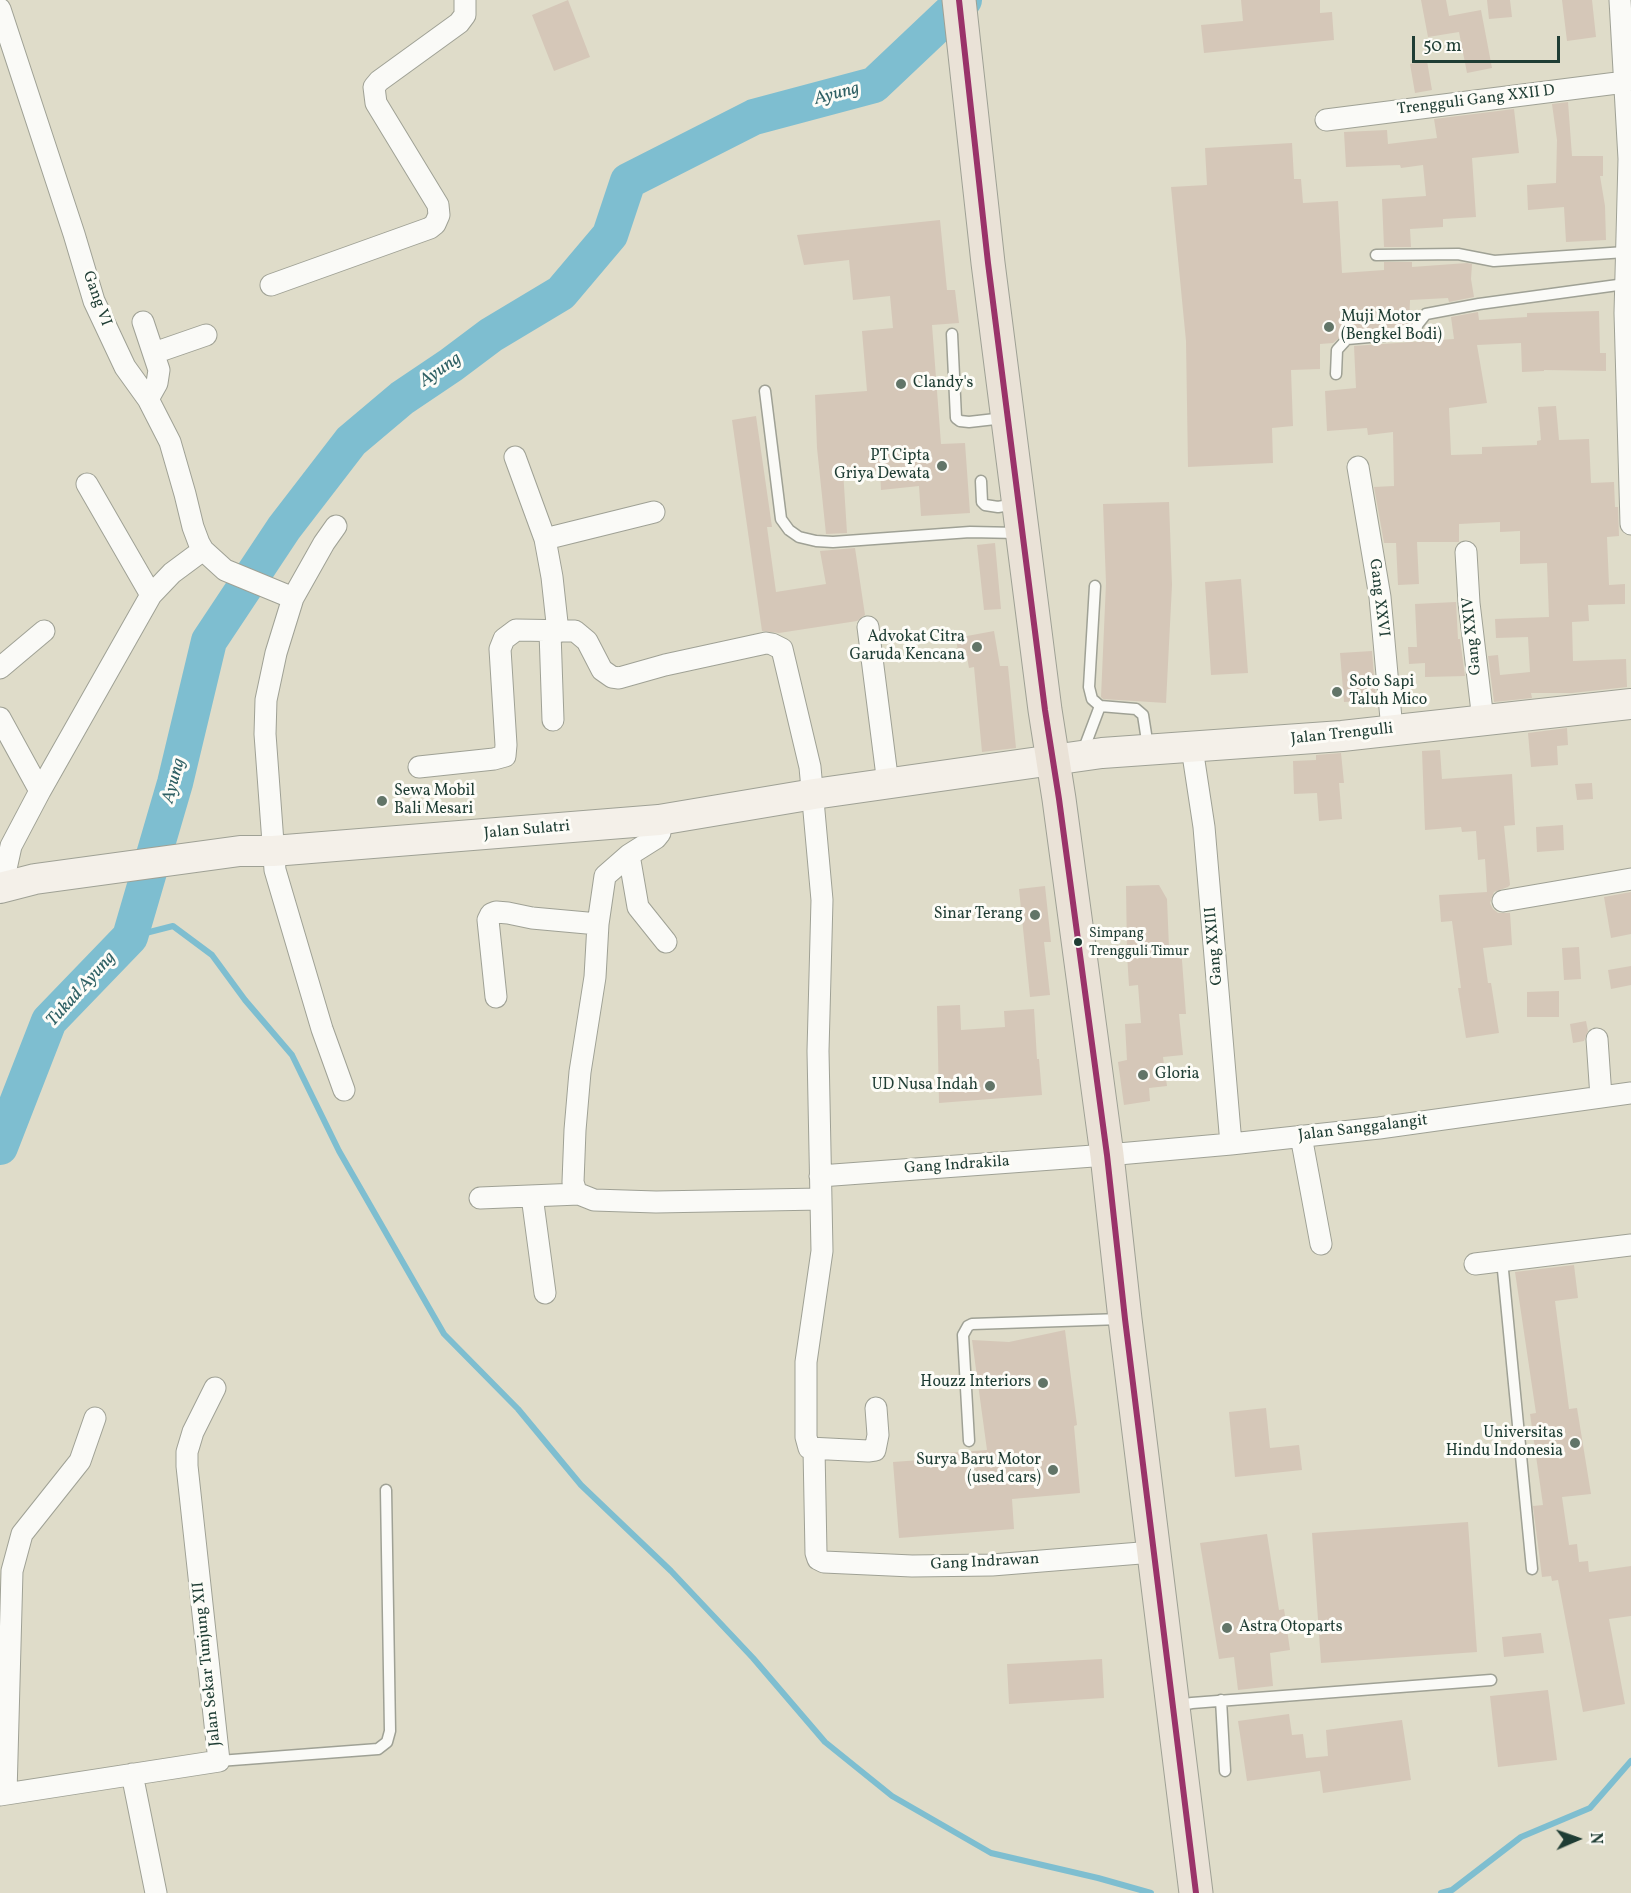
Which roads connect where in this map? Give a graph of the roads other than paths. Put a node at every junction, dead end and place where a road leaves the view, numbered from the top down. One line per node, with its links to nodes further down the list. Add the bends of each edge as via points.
1 (959, 0): 18 (highway)
2 (1620, 0): 5 (street)
3 (465, 5): 10 (street, via 465,15 459,23 374,87 376,103 438,205 435,224)
4 (0, 9): 17 (street, Gang VI, via 94,301 125,368)
5 (1625, 82): 6 (street, Trengguli Gang XXII D); 7 (street, via 1629,159)
6 (1326, 120)
7 (1625, 252): 8 (lane, via 1494,261 1458,254); 9 (street)
8 (1376, 255)
9 (1625, 284): 15 (lane, via 1426,314 1414,333 1347,339 1337,350); 19 (street)
10 (271, 285)
11 (142, 322): 14 (street)
12 (952, 334): 18 (lane, via 956,418 969,422)
13 (206, 335): 14 (street)
14 (154, 353): 17 (street, via 159,377)
15 (1336, 374)
16 (765, 391): 25 (lane, via 782,519 799,537 833,542 970,532)
17 (148, 399): 29 (street, Gang VI, via 173,450)
18 (1007, 418): 25 (highway)
19 (1629, 447): 26 (street)
20 (515, 457): 28 (street)
21 (1358, 467): 43 (street, Gang XXVI, via 1380,597)
22 (981, 481): 25 (lane, via 985,505)
23 (87, 484): 32 (street)
24 (654, 512): 28 (street)
25 (1020, 518): 46 (highway)
26 (1631, 524)
27 (336, 526): 33 (street)
28 (544, 539): 36 (street, via 552,577)
29 (203, 550): 32 (street, via 172,573); 33 (street, Gang VI, via 225,570)
30 (1466, 552): 42 (street, Gang XXIV)
31 (1095, 586): 39 (lane, via 1089,687 1092,699)
32 (151, 596): 49 (street)
33 (293, 598): 52 (street, via 266,700)
34 (868, 627): 48 (street)
35 (44, 631): 37 (street)
36 (554, 632): 41 (street); 47 (street, via 516,630 501,644 505,756); 50 (street, via 575,631 587,641 602,670 619,678 766,643 782,649)
37 (0, 668)
38 (1631, 704): 42 (main road, Jalan Trengulli)
39 (1100, 706): 45 (lane, via 1136,709 1143,715); 46 (lane)
40 (0, 718): 49 (street)
41 (553, 720)
42 (1483, 720): 43 (main road, Jalan Trengulli)
43 (1392, 730): 44 (main road, Jalan Trengulli)
44 (1192, 748): 45 (main road, Jalan Trengulli); 65 (street, Gang XXIII, via 1204,827)
45 (1148, 750): 46 (main road, Jalan Trengulli)
46 (1066, 758): 48 (main road, Jalan Sulatri); 66 (highway, via 1059,799)
47 (419, 767)
48 (888, 784): 50 (main road, Jalan Sulatri)
49 (40, 791): 55 (street, via 11,846)
50 (814, 794): 51 (main road, Jalan Sulatri); 67 (street, via 822,900)
51 (659, 820): 52 (main road, Jalan Sulatri); 53 (street, via 660,833 656,838)
52 (273, 851): 55 (main road, Jalan Sulatri, via 240,851 74,873); 61 (street, via 275,870 322,1029)
53 (629, 855): 57 (street, via 605,876); 58 (street, via 638,907)
54 (1631, 879): 56 (street)
55 (1, 888)
56 (1503, 901)
57 (598, 924): 59 (street, via 491,914 488,920); 68 (street, via 596,977 575,1130 573,1182)
58 (666, 942)
59 (496, 997)
60 (1597, 1039): 63 (street)
61 (344, 1090)
62 (1631, 1093): 63 (street, Jalan Sanggalangit)
63 (1601, 1097): 64 (street, Jalan Sanggalangit)
64 (1301, 1136): 65 (street, Jalan Sanggalangit); 72 (street)
65 (1231, 1144): 66 (street, Jalan Sanggalangit)
66 (1100, 1156): 67 (street, Gang Indrakila); 77 (highway)
67 (820, 1176): 71 (street)
68 (579, 1194): 69 (street); 71 (street, via 594,1200 656,1202)
69 (532, 1196): 70 (street); 76 (street)
70 (480, 1198)
71 (821, 1200): 82 (street, via 822,1251 806,1362 806,1442)
72 (1321, 1244)
73 (1631, 1245): 74 (street)
74 (1502, 1260): 75 (street); 85 (lane)
75 (1474, 1264)
76 (545, 1293)
77 (1125, 1319): 81 (lane, via 968,1326 963,1335); 84 (highway)
78 (215, 1388): 89 (street, Jalan Sekar Tunjung XII, via 194,1432 187,1466)
79 (876, 1408): 82 (street, via 875,1450)
80 (95, 1418): 92 (street, via 80,1461 22,1534 12,1571)
81 (969, 1441)
82 (814, 1449): 84 (street, Gang Indrawan, via 816,1553 824,1562 974,1566)
83 (386, 1490): 89 (lane, via 390,1731 387,1742 378,1749)
84 (1153, 1552): 88 (highway)
85 (1532, 1569)
86 (1491, 1680): 87 (lane)
87 (1221, 1700): 88 (lane); 90 (lane)
88 (1172, 1706): 94 (highway)
89 (219, 1761): 91 (street, Jalan Sekar Tunjung XII)
90 (1225, 1771)
91 (132, 1774): 92 (street, Jalan Sekar Tunjung XII); 93 (street)
92 (3, 1794)
93 (156, 1893)
94 (1196, 1893)

